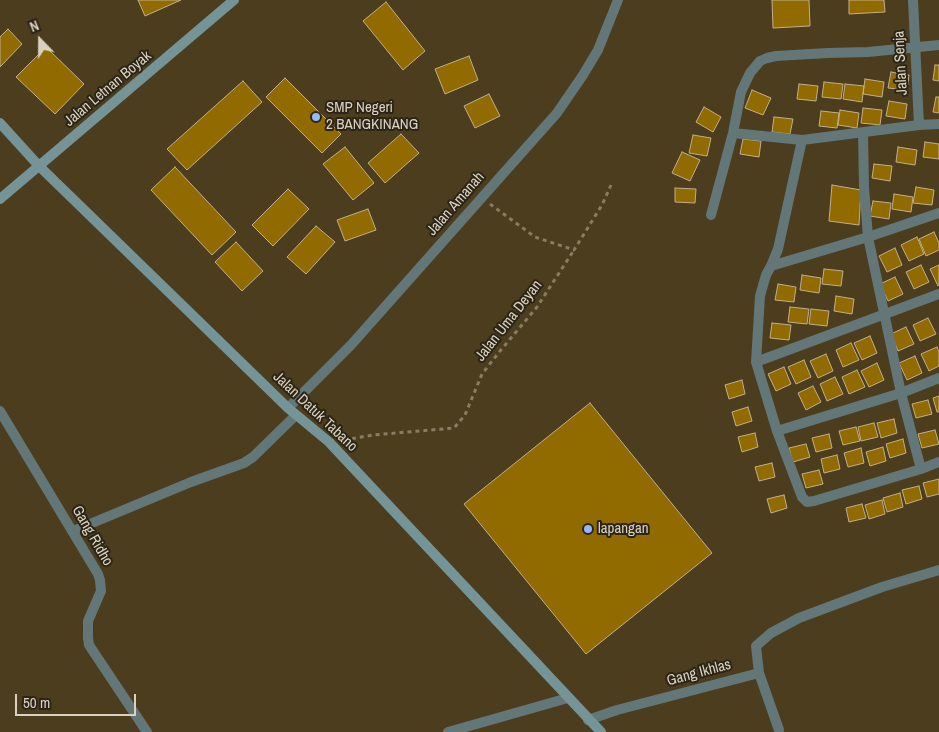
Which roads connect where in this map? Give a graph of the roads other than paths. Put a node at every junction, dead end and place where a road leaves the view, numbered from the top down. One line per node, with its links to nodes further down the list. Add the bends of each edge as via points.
1 (234, 0): 12 (street, Jalan Letnan Boyak)
2 (618, 0): 24 (street, Jalan Amanah, via 598,50 557,113)
3 (913, 0): 5 (street, Jalan Senja)
4 (939, 45): 5 (street)
5 (916, 47): 8 (street, Jalan Senja); 10 (street, via 776,56 760,61 740,92)
6 (0, 123): 12 (street, Jalan Datuk Tabano)
7 (939, 124): 8 (street)
8 (919, 125): 9 (street)
9 (863, 132): 11 (street); 16 (street)
10 (733, 133): 11 (street); 15 (street)
11 (802, 140): 17 (street, via 778,249)
12 (40, 166): 13 (street, Jalan Letnan Boyak); 24 (street, Jalan Datuk Tabano)
13 (0, 199)
14 (939, 213): 16 (street)
15 (712, 215)
16 (868, 237): 17 (street); 19 (street)
17 (771, 266): 20 (street, via 760,296)
18 (939, 294): 19 (street)
19 (884, 314): 20 (street); 22 (street)
20 (756, 362): 25 (street)
21 (939, 378): 22 (street)
22 (901, 393): 25 (street); 27 (street)
23 (0, 411): 28 (street, Gang Ridho)
24 (292, 411): 28 (street, Jalan Amanah, via 253,457 244,463); 31 (street, Jalan Datuk Tabano, via 329,442)
25 (777, 431): 27 (street, via 802,498 807,502)
26 (939, 462): 27 (street)
27 (921, 469)
28 (73, 531): 34 (street, Gang Ridho, via 100,580 101,591 88,621 90,645)
29 (939, 570): 30 (street, via 799,618 772,633 756,646)
30 (759, 673): 32 (street, Gang Ikhlas); 33 (street)
31 (568, 698): 32 (street, Jalan Datuk Tabano); 35 (street)
32 (588, 720): 36 (street, Jalan Datuk Tabano)
33 (779, 730)
34 (146, 732)
35 (448, 732)
36 (601, 732)

